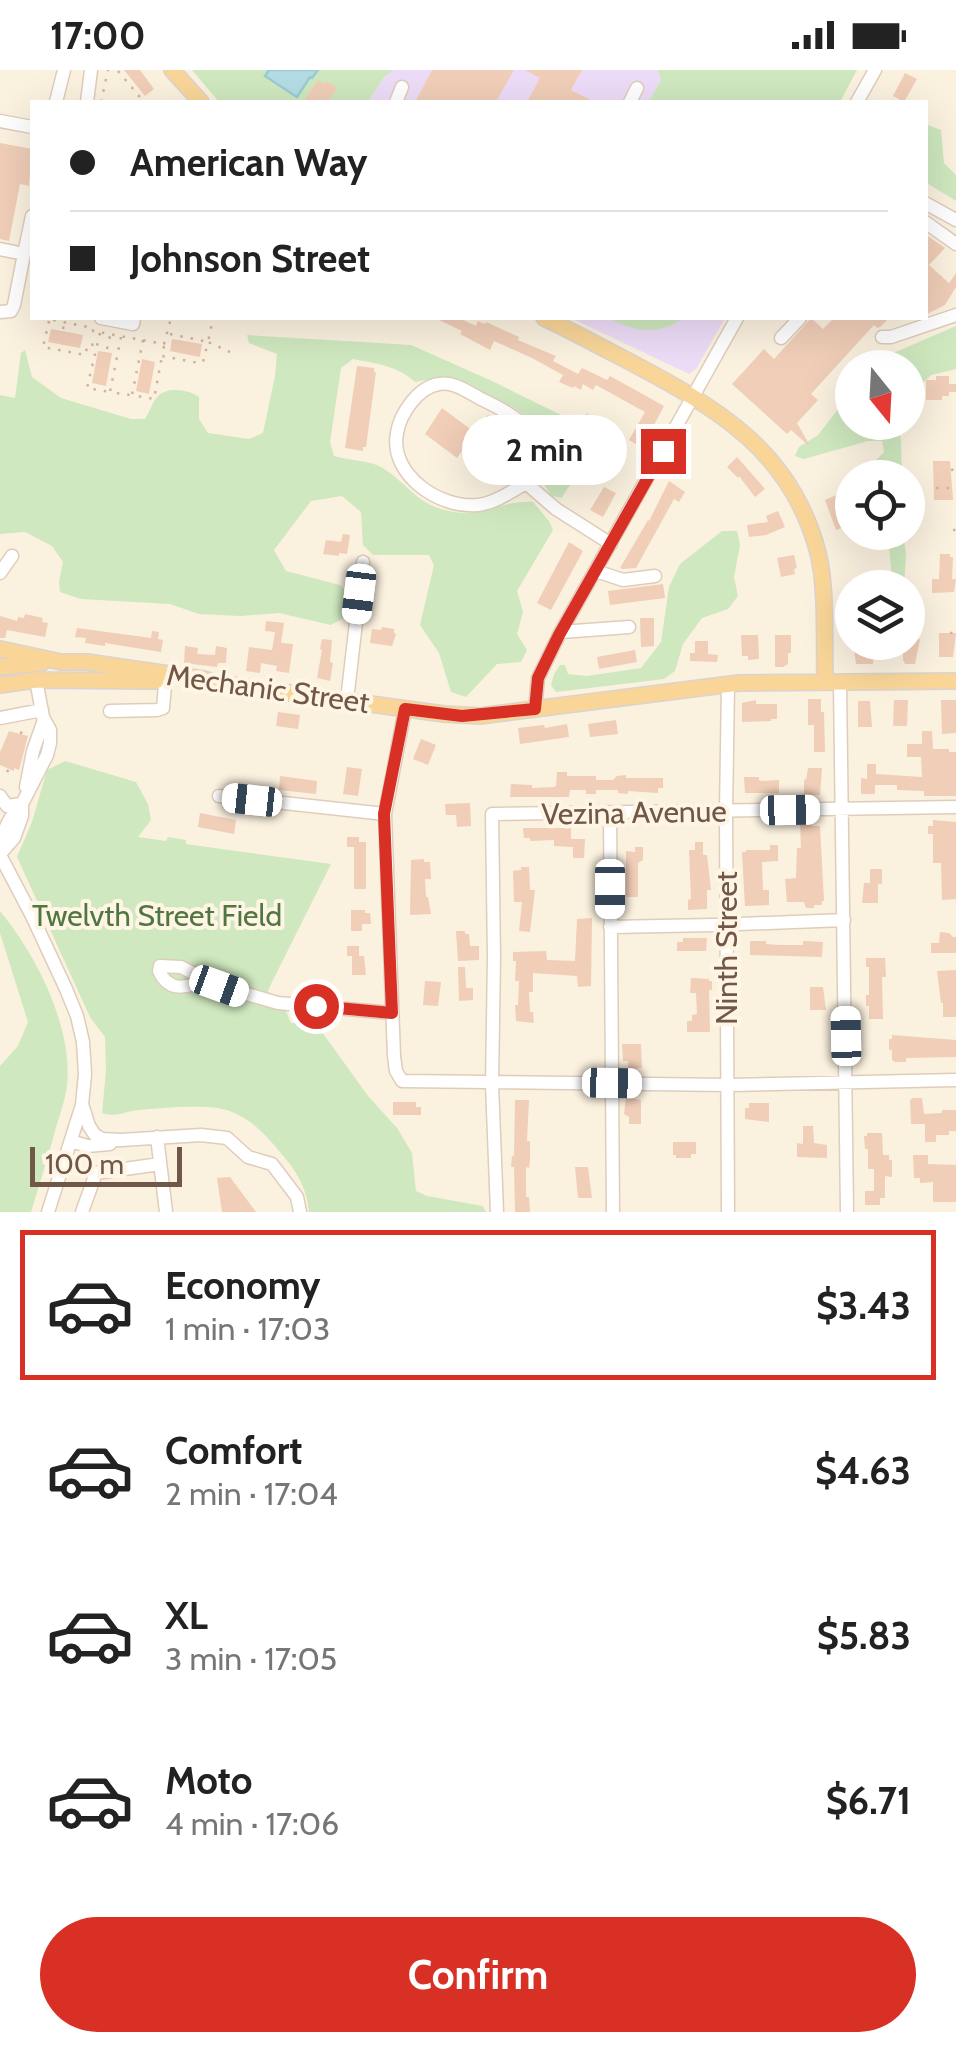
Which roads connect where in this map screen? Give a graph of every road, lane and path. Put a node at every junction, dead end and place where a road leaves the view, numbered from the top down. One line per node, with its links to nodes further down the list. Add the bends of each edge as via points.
1 (64, 70): 10 (street)
2 (91, 70): 11 (street)
3 (108, 70): 12 (path)
4 (118, 70): 13 (path)
5 (172, 70): 15 (main road)
6 (875, 70): 18 (street)
7 (402, 87): 16 (street)
8 (637, 88): 17 (street)
9 (176, 98): 14 (path)
10 (56, 100)
11 (87, 100)
12 (102, 100)
13 (141, 100)
14 (172, 100)
15 (199, 100)
16 (397, 100)
17 (631, 100)
18 (858, 100)
19 (0, 120): 20 (street)
20 (30, 127)
21 (928, 205): 22 (street)
22 (954, 219): 25 (street)
23 (928, 224): 25 (street)
24 (30, 226): 28 (street)
25 (940, 233): 26 (street)
26 (956, 244)
27 (0, 249): 28 (street)
28 (24, 254): 29 (street, via 14,305)
29 (0, 312)
30 (956, 315): 43 (street)
31 (50, 320): 48 (path, via 43,347 85,355 88,344)
32 (65, 320): 39 (path)
33 (213, 320): 46 (path)
34 (548, 320): 54 (main road)
35 (736, 320): 54 (street)
36 (798, 320): 44 (street)
37 (134, 321): 38 (street)
38 (100, 325): 48 (path)
39 (63, 329)
40 (110, 334): 49 (path)
41 (168, 334): 46 (path)
42 (121, 336): 52 (path)
43 (882, 337)
44 (781, 338)
45 (142, 340): 53 (path)
46 (208, 342): 50 (path); 51 (path, via 203,362)
47 (164, 344): 51 (path)
48 (96, 345): 52 (path, via 87,388)
49 (107, 349)
50 (230, 352)
51 (162, 356): 53 (path, via 154,399)
52 (110, 392): 53 (path)
53 (132, 396)
54 (693, 396): 58 (street); 72 (main road, via 764,452 803,508 822,570)
55 (526, 483): 55 (street, via 535,469 536,446 530,431 500,408 442,383 406,410 397,429 399,456 426,490 478,505); 58 (street)
56 (936, 488): 57 (path)
57 (956, 488)
58 (612, 544): 61 (street)
59 (12, 556): 62 (street)
60 (363, 562): 75 (street)
61 (596, 571): 63 (street, via 623,580); 65 (street)
62 (0, 574)
63 (655, 576)
64 (629, 627): 65 (street)
65 (561, 632): 77 (street, via 538,678)
66 (0, 649): 67 (main road, Mechanic Street)
67 (61, 662): 68 (main road); 69 (main road, Mechanic Street)
68 (0, 667)
69 (166, 678): 70 (main road); 75 (main road, Mechanic Street); 78 (street, via 160,710)
70 (36, 680): 74 (main road); 79 (street)
71 (956, 681): 72 (main road, Mechanic Street)
72 (833, 682): 73 (main road, Mechanic Street); 87 (street)
73 (728, 684): 77 (main road, Mechanic Street); 88 (street, Ninth Street)
74 (0, 685)
75 (346, 700): 76 (main road, Mechanic Street)
76 (405, 709): 77 (main road, Mechanic Street, via 462,716); 89 (street)
77 (535, 709)
78 (110, 710)
79 (43, 715): 80 (street); 85 (street, via 50,742)
80 (0, 718)
81 (22, 727): 82 (path)
82 (21, 734)
83 (0, 796): 85 (street, via 7,806)
84 (219, 796): 89 (street)
85 (22, 804): 91 (street, via 14,838)
86 (956, 807): 87 (street, Vezina Avenue)
87 (842, 808): 88 (street, Vezina Avenue); 92 (street)
88 (726, 812): 90 (street, Vezina Avenue); 93 (street, Ninth Street)
89 (384, 814): 96 (street)
90 (610, 814): 94 (street); 100 (street, Vezina Avenue, via 492,814)
91 (0, 853): 102 (street, via 77,1016 85,1057)
92 (844, 920): 93 (street); 98 (street)
93 (727, 924): 94 (street); 101 (street, Ninth Street)
94 (610, 926): 99 (street)
95 (205, 979): 96 (street, via 278,1003)
96 (392, 1013): 100 (street, via 400,1080)
97 (956, 1080): 98 (street)
98 (846, 1082): 101 (street); 114 (street)
99 (612, 1083): 100 (street); 101 (street); 112 (street)
100 (492, 1084): 111 (street)
101 (729, 1085): 113 (street, Ninth Street)
102 (82, 1105): 104 (street, via 95,1135); 105 (street)
103 (157, 1137): 104 (street); 106 (street); 110 (street, via 226,1138 276,1168 298,1197)
104 (121, 1140): 105 (street, via 95,1147)
105 (72, 1142): 107 (street)
106 (160, 1164): 108 (street, via 96,1172); 109 (street)
107 (48, 1212)
108 (82, 1212)
109 (166, 1212)
110 (300, 1212)
111 (497, 1212)
112 (613, 1212)
113 (728, 1212)
114 (847, 1212)

